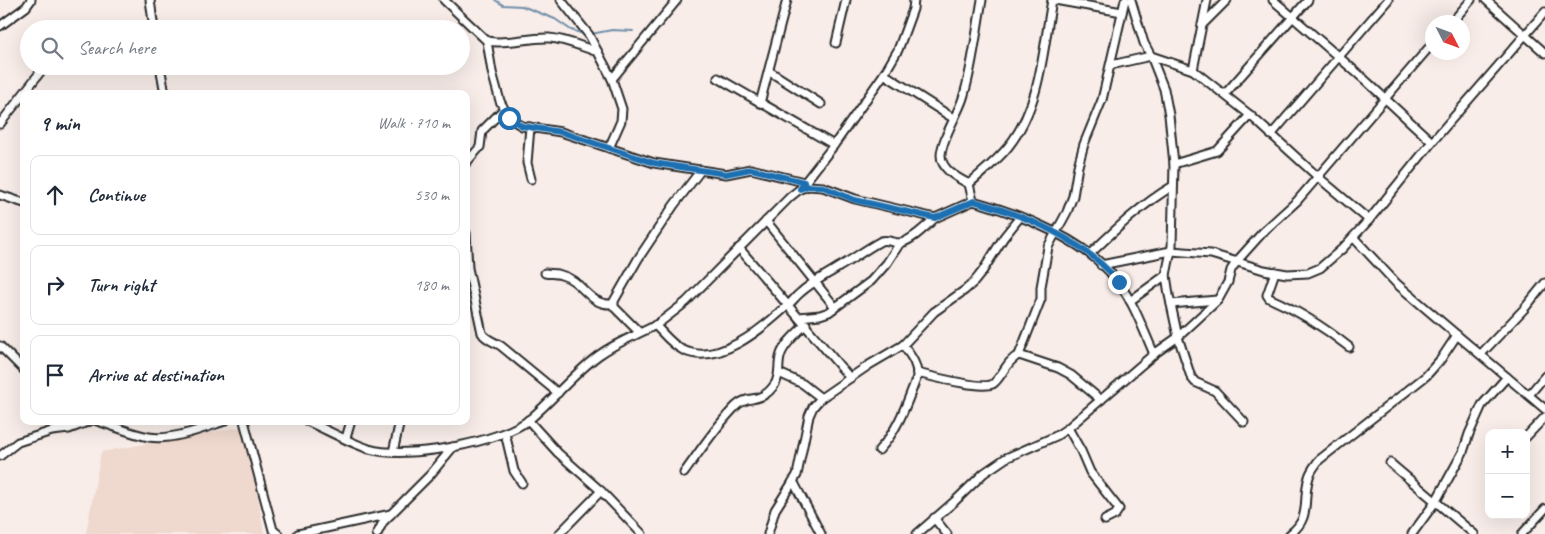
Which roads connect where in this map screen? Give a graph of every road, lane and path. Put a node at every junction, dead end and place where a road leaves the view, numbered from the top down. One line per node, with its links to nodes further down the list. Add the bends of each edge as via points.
1 (31, 0): 28 (street)
2 (150, 0): 24 (street)
3 (444, 0): 25 (street)
4 (561, 0): 32 (street, via 590,35)
5 (677, 0): 44 (street)
6 (787, 0): 38 (street)
7 (846, 0): 31 (street)
8 (914, 0): 40 (street, via 898,50)
9 (982, 0): 54 (street, via 970,70)
10 (1053, 0): 20 (street); 66 (street, via 1034,96 1026,117 1008,146)
11 (1125, 0): 20 (street)
12 (1132, 0): 35 (street, via 1142,38)
13 (1207, 0): 27 (street)
14 (1227, 0): 27 (street)
15 (1273, 0): 23 (street)
16 (1308, 0): 23 (street)
17 (1388, 0): 36 (street)
18 (1471, 0): 22 (street)
19 (1486, 0): 29 (street)
20 (1122, 12): 37 (street)
21 (1545, 12): 29 (street)
22 (1458, 15)
23 (1293, 16): 36 (street); 47 (street)
24 (153, 20)
25 (465, 20)
26 (470, 25): 30 (street)
27 (1201, 25): 39 (street)
28 (0, 26)
29 (1525, 35): 34 (street); 58 (street)
30 (487, 41): 32 (street, via 499,43 550,38); 52 (street, via 492,72)
31 (836, 42)
32 (598, 52): 44 (street)
33 (1425, 52): 49 (street)
34 (1545, 53)
35 (1151, 56): 37 (street); 39 (street); 62 (street, via 1164,89)
36 (1338, 56): 49 (street); 57 (street)
37 (1110, 66): 76 (street, via 1102,100 1084,144 1073,196)
38 (769, 70): 50 (street); 51 (street)
39 (1193, 70): 47 (street)
40 (884, 74): 54 (street); 59 (street)
41 (38, 75): 45 (street)
42 (162, 75): 46 (street)
43 (718, 78): 50 (street)
44 (612, 79): 60 (street, via 622,109 621,121)
45 (26, 90)
46 (164, 90)
47 (1226, 94): 53 (street)
48 (20, 98): 55 (street)
49 (1385, 98): 58 (street); 64 (street)
50 (760, 103): 59 (street)
51 (822, 104)
52 (504, 109): 56 (street, via 509,118); 61 (street, via 482,131 480,147)
53 (1250, 115): 57 (street); 62 (street, via 1217,150)
54 (954, 118): 66 (street, via 941,156 949,172)
55 (0, 124)
56 (530, 127): 60 (street, via 561,132); 65 (street, via 527,163)
57 (1271, 135): 64 (street)
58 (1432, 142): 74 (street)
59 (834, 145): 67 (street)
60 (610, 148): 63 (street, via 654,163)
61 (470, 158)
62 (1174, 164): 68 (street)
63 (701, 170): 67 (street, via 726,174 751,169); 92 (street, via 638,259)
64 (1318, 177): 74 (street); 82 (street)
65 (531, 179)
66 (969, 184): 70 (street)
67 (802, 185): 72 (street, via 823,187 855,200); 75 (street)
68 (1173, 186): 80 (street); 81 (street, via 1144,205)
69 (0, 195): 71 (street)
70 (974, 201): 72 (street); 73 (street, via 1007,210)
71 (20, 202)
72 (935, 218): 78 (street)
73 (1020, 218): 76 (street); 102 (street, via 974,282 934,312)
74 (1370, 220): 77 (street)
75 (766, 221): 79 (street); 88 (street)
76 (1056, 233): 81 (street); 107 (street, via 1044,260 1041,299)
77 (1353, 237): 84 (street, via 1328,263 1315,270 1287,274); 100 (street, via 1397,284)
78 (900, 243): 88 (street, via 881,241); 95 (street, via 871,281)
79 (739, 248): 94 (street); 98 (street, via 686,302)
80 (1170, 251): 82 (street, via 1212,254); 83 (street); 86 (street)
81 (1090, 254): 83 (street)
82 (1237, 261): 84 (street); 90 (street)
83 (1101, 264): 91 (street, via 1119,282)
84 (1275, 272): 104 (street, via 1269,298 1328,330)
85 (545, 273): 92 (street, via 562,275 601,304)
86 (1166, 275): 91 (street); 93 (street)
87 (470, 277): 114 (street, via 485,338 501,346)
88 (814, 281): 94 (street); 95 (street)
89 (1545, 283): 106 (street)
90 (1218, 300): 93 (street); 101 (street)
91 (1130, 301): 105 (street)
92 (613, 304): 99 (street)
93 (1171, 304): 101 (street)
94 (788, 305): 96 (street); 98 (street, via 746,340 711,353 686,352)
95 (835, 308): 96 (street, via 820,316)
96 (799, 317): 97 (street)
97 (806, 324): 109 (street, via 784,347); 113 (street)
98 (655, 325): 99 (street)
99 (639, 332): 114 (street, via 600,355)
100 (1457, 335): 106 (street); 156 (street, via 1426,376 1319,460 1308,479 1303,519)
101 (1178, 337): 105 (street); 121 (street, via 1191,377 1215,391)
102 (903, 345): 110 (street, via 914,361); 113 (street)
103 (0, 346): 108 (street)
104 (1349, 347)
105 (1154, 354): 117 (street)
106 (1481, 354): 112 (street)
107 (1019, 355): 110 (street, via 988,386); 117 (street, via 1071,375)
108 (20, 366)
109 (779, 373): 116 (street, via 803,384); 138 (street, via 775,384 764,395 737,404)
110 (917, 373): 134 (street, via 898,424)
111 (1545, 376): 115 (street)
112 (1507, 377): 115 (street); 142 (street, via 1482,405 1464,452)
113 (850, 378): 116 (street)
114 (558, 393): 120 (street)
115 (1529, 395): 118 (street)
116 (820, 398): 139 (street, via 810,416 799,469)
117 (1102, 400): 129 (street)
118 (1545, 409)
119 (1545, 417): 131 (street)
120 (528, 420): 130 (street); 141 (street, via 558,453)
121 (1244, 422)
122 (80, 425): 136 (street, via 18,442)
123 (110, 425): 124 (street, via 150,437 187,433)
124 (212, 425)
125 (245, 425): 147 (street, via 273,530)
126 (316, 425): 132 (street)
127 (350, 425): 132 (street)
128 (399, 425): 135 (street)
129 (1068, 428): 145 (street, via 1006,458 984,473); 146 (street, via 1090,472 1119,509)
130 (505, 433): 133 (street); 140 (street, via 514,471)
131 (1530, 433)
132 (346, 438): 135 (street, via 370,449)
133 (453, 447): 135 (street); 144 (street)
134 (879, 450)
135 (393, 452)
136 (0, 456)
137 (1390, 463): 142 (street)
138 (684, 474)
139 (793, 481): 152 (street, via 775,510); 153 (street)
140 (522, 483)
141 (601, 491): 150 (street); 151 (street)
142 (1436, 501): 157 (street); 158 (street)
143 (1545, 509): 159 (street)
144 (391, 514): 148 (street); 149 (street, via 382,522)
145 (934, 518): 154 (street); 155 (street)
146 (1105, 520)
147 (278, 534)
148 (298, 534)
149 (377, 534)
150 (559, 534)
151 (642, 534)
152 (768, 534)
153 (821, 534)
154 (917, 534)
155 (947, 534)
156 (1290, 534)
157 (1412, 534)
158 (1474, 534)
159 (1522, 534)

